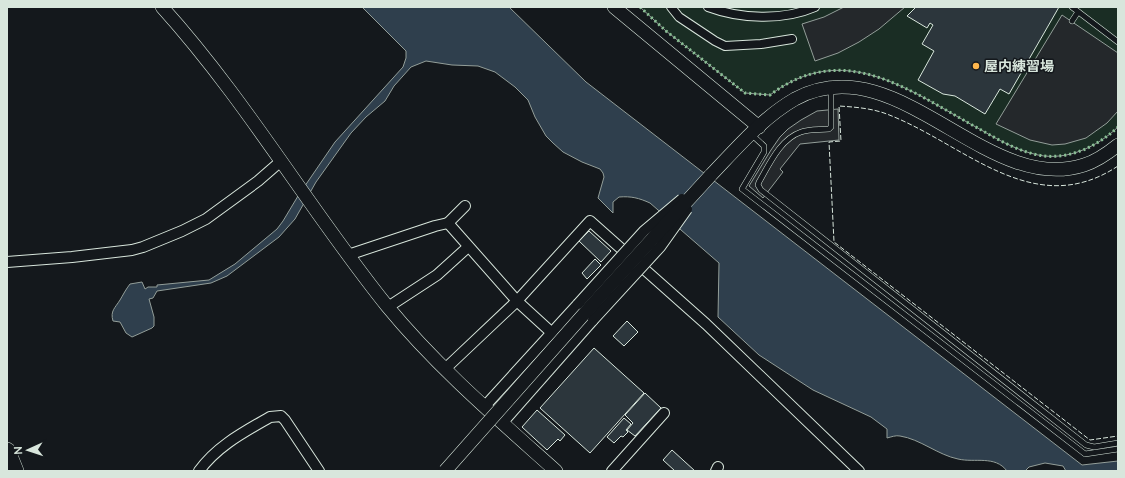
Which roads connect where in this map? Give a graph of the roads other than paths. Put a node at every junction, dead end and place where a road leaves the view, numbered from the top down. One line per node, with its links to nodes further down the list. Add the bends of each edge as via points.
1 (162, 7): 14 (street, via 231,91)
2 (614, 7): 12 (street)
3 (671, 7): 9 (street, via 679,17 725,46 761,44)
4 (708, 7): 5 (street, via 738,15 770,16)
5 (815, 7)
6 (1072, 7): 7 (lane)
7 (1078, 12): 8 (lane); 10 (lane)
8 (1072, 21)
9 (792, 38)
10 (1118, 42)
11 (831, 88): 12 (street, via 796,99); 13 (street, via 853,88 886,96 999,155 1031,167 1053,169 1084,165 1105,155); 28 (lane, via 831,127 793,136 780,148 759,182 761,190 1086,445 1094,447)
12 (755, 130): 15 (street); 29 (lane, via 764,146 764,152 742,189 1085,454)
13 (1118, 145)
14 (281, 161): 19 (street); 20 (street, via 206,219 143,247 72,257)
15 (710, 176): 23 (street, bridge, via 644,231); 27 (street, bridge, via 660,247); 34 (street, bridge)
16 (465, 206): 17 (street)
17 (448, 223): 18 (street); 19 (street)
18 (468, 247): 21 (street); 22 (street, via 437,275)
19 (348, 255): 22 (street)
20 (7, 262)
21 (517, 301): 23 (street); 24 (street); 37 (street, via 590,221 706,324)
22 (388, 307): 24 (street)
23 (552, 333): 25 (street)
24 (445, 369): 25 (street)
25 (485, 406): 27 (street)
26 (664, 413): 36 (street)
27 (503, 422): 35 (street)
28 (1118, 443)
29 (1118, 449)
30 (7, 451): 31 (highway)
31 (15, 471)
32 (199, 471): 33 (street, via 214,453 275,415 285,420)
33 (319, 471)
34 (445, 471)
35 (556, 471)
36 (612, 471)
37 (859, 471)

